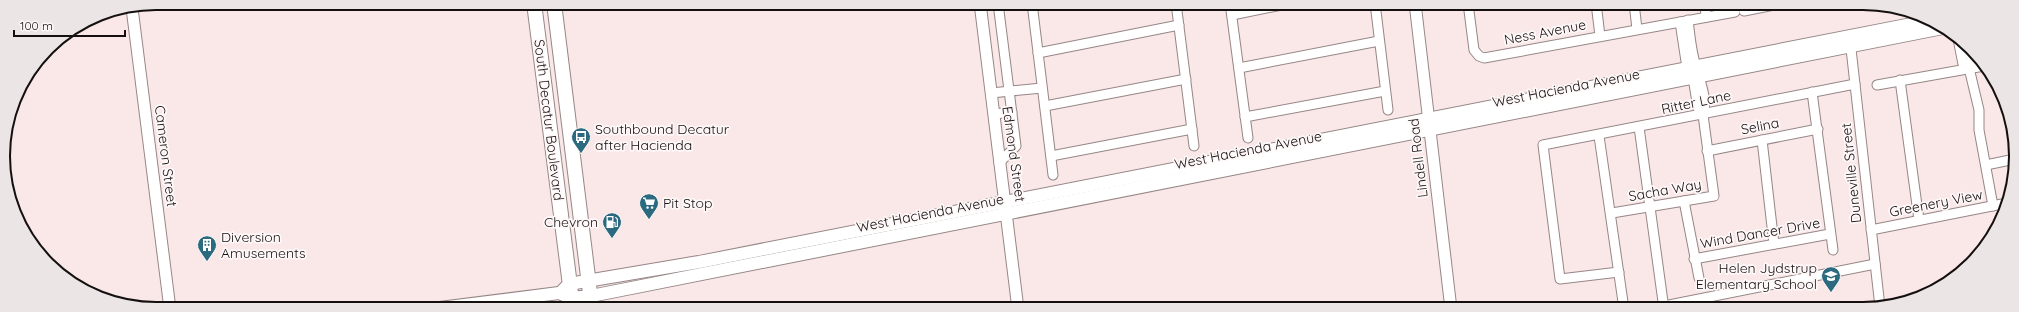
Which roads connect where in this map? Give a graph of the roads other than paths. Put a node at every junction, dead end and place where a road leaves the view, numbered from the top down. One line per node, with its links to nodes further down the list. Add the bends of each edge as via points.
1 (535, 10): 79 (main road, South Decatur Boulevard)
2 (555, 10): 78 (main road, South Decatur Boulevard)
3 (981, 10): 42 (street, Edmond Street)
4 (999, 10): 40 (street)
5 (1033, 10): 28 (street)
6 (1177, 10): 21 (street)
7 (1231, 10): 17 (street)
8 (1260, 10): 17 (street)
9 (1376, 10): 25 (street)
10 (1416, 10): 49 (street, Lindell Road)
11 (1469, 10): 24 (street, Ness Avenue, via 1474,50 1484,58)
12 (1597, 10): 24 (street)
13 (1635, 10): 22 (street)
14 (1706, 10): 18 (street)
15 (1749, 10): 18 (street, Ness Avenue)
16 (133, 12): 81 (street, Cameron Street)
17 (1232, 16): 31 (street)
18 (1706, 17): 19 (street, Ness Avenue)
19 (1684, 21): 22 (street, Ness Avenue); 33 (street, Sacha Way)
20 (1922, 22): 26 (main road, West Hacienda Avenue)
21 (1179, 26): 28 (street); 34 (street)
22 (1637, 29): 24 (street, Ness Avenue)
23 (1935, 29): 26 (main road, West Hacienda Avenue)
24 (1600, 36)
25 (1379, 41): 31 (street); 39 (street)
26 (1850, 41): 33 (main road, West Hacienda Avenue); 36 (street, Duneville Street)
27 (1960, 46): 32 (street, via 1963,64)
28 (1038, 53): 38 (street)
29 (1971, 58): 32 (street)
30 (1979, 67): 32 (street)
31 (1239, 68): 48 (street)
32 (1969, 68): 35 (street); 61 (street, via 1979,110 1979,130)
33 (1694, 72): 47 (street, Sacha Way, via 1698,108); 49 (main road, West Hacienda Avenue)
34 (1186, 80): 43 (street); 51 (street)
35 (1900, 80): 37 (street); 69 (street)
36 (1855, 84): 41 (street, Ritter Lane); 70 (street, Duneville Street)
37 (1877, 85)
38 (1042, 88): 40 (street); 43 (street)
39 (1385, 91): 44 (street); 48 (street)
40 (1009, 92): 42 (street); 45 (street)
41 (1812, 92): 47 (street, Ritter Lane); 52 (street)
42 (991, 93): 46 (street, Edmond Street)
43 (1045, 106): 58 (street)
44 (1388, 110)
45 (1012, 112): 46 (street); 60 (street, via 1016,146)
46 (994, 114): 60 (street, Edmond Street)
47 (1702, 115): 50 (street, Ritter Lane); 57 (street, Sacha Way)
48 (1245, 117): 54 (street)
49 (1430, 125): 67 (main road, West Hacienda Avenue); 84 (street, Lindell Road)
50 (1639, 128): 53 (street, Ritter Lane); 66 (street)
51 (1192, 129): 56 (street); 58 (street)
52 (1818, 129): 55 (street, Selina); 71 (street)
53 (1599, 136): 68 (street); 76 (street, Ritter Lane, via 1543,145 1560,279)
54 (1248, 138)
55 (1762, 140): 57 (street, Selina); 72 (street)
56 (1194, 146)
57 (1707, 151): 63 (street, Sacha Way, via 1714,196)
58 (1051, 156): 62 (street)
59 (2009, 160): 61 (street)
60 (999, 163): 67 (street, Edmond Street)
61 (1986, 165): 65 (street)
62 (1053, 175)
63 (1684, 201): 66 (street, Sacha Way); 74 (street)
64 (2001, 204): 65 (street, Greenery View)
65 (1993, 206): 69 (street, Greenery View)
66 (1652, 207): 68 (street, Sacha Way); 86 (street)
67 (1006, 208): 78 (main road, West Hacienda Avenue, via 700,268); 83 (street, Edmond Street)
68 (1612, 213): 76 (street)
69 (1919, 220): 70 (street, Greenery View)
70 (1871, 230): 75 (street, Duneville Street)
71 (1830, 234): 72 (street, Wind Dancer Drive); 73 (street)
72 (1774, 244): 74 (street, Wind Dancer Drive)
73 (1833, 250)
74 (1694, 258): 77 (street)
75 (1874, 264): 80 (street, Duneville Street); 87 (street)
76 (1619, 272): 85 (street)
77 (1699, 278)
78 (590, 295): 79 (main road, West Hacienda Avenue)
79 (568, 296): 82 (main road, West Hacienda Avenue)
80 (1879, 301)
81 (169, 302)
82 (505, 302)
83 (1017, 302)
84 (1450, 302)
85 (1623, 302)
86 (1663, 302)
87 (1688, 302)

